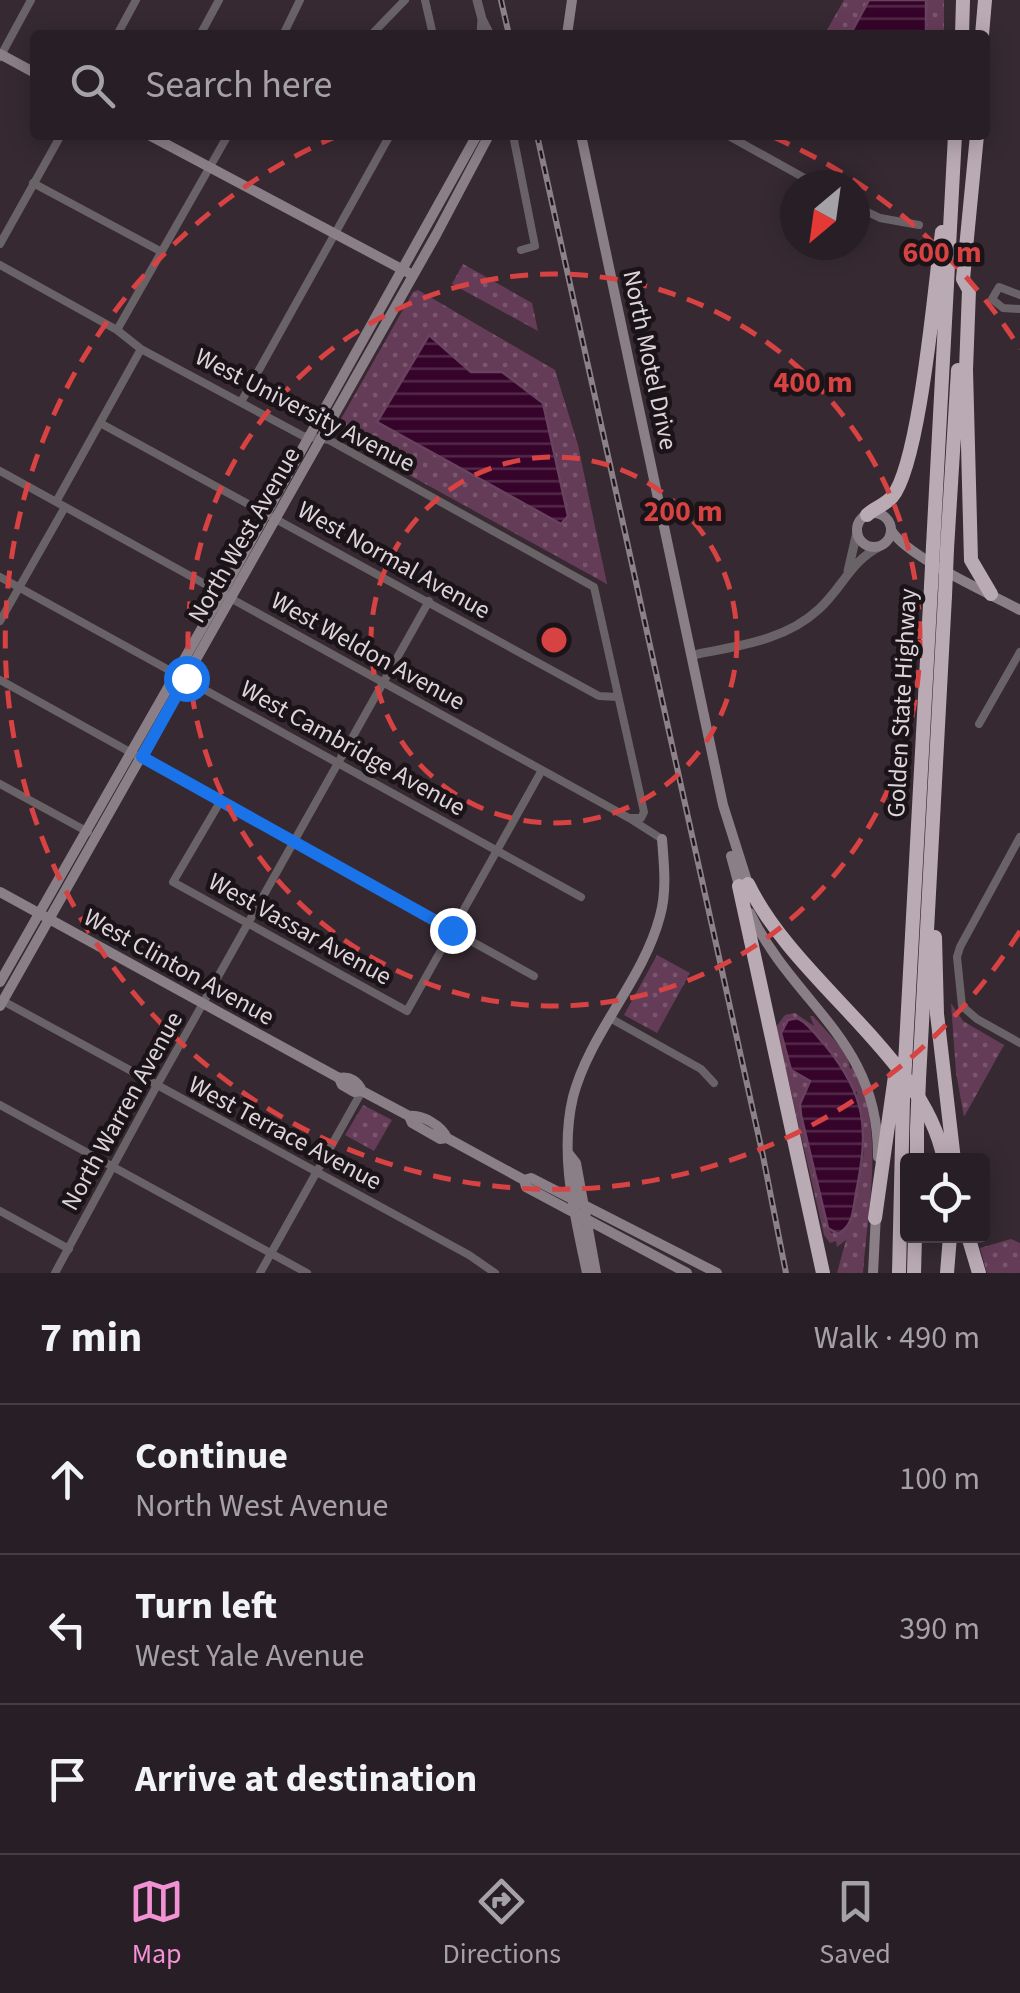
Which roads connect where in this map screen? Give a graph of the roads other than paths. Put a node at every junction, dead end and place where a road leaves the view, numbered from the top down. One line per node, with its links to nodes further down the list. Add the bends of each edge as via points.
1 (32, 0): 24 (street)
2 (136, 0): 13 (street)
3 (220, 0): 14 (street)
4 (300, 0): 15 (street)
5 (405, 0): 16 (street)
6 (424, 0): 17 (street)
7 (478, 0): 12 (street)
8 (572, 0): 20 (main road)
9 (962, 0): 21 (highway)
10 (977, 0): 22 (highway)
11 (985, 0): 23 (highway)
12 (482, 19): 18 (street); 19 (street)
13 (120, 30)
14 (203, 30)
15 (285, 30)
16 (377, 30)
17 (432, 30)
18 (481, 30)
19 (488, 30)
20 (569, 30)
21 (969, 30)
22 (971, 30)
23 (971, 30)
24 (0, 56): 25 (main road)
25 (30, 71)
26 (58, 140): 43 (street)
27 (159, 140): 39 (main road)
28 (225, 140): 39 (street)
29 (387, 140): 49 (street)
30 (474, 140): 42 (main road, North West Avenue)
31 (475, 140): 41 (main road)
32 (487, 140): 41 (main road, North West Avenue)
33 (513, 140): 51 (street, via 535,246)
34 (583, 140): 83 (main road, North Motel Drive)
35 (736, 140): 40 (street)
36 (955, 140): 38 (highway, Golden State Highway)
37 (974, 140): 55 (highway)
38 (954, 152): 65 (highway, via 908,454 894,495); 70 (highway, Golden State Highway)
39 (209, 166): 49 (main road); 52 (street)
40 (791, 170)
41 (469, 174): 46 (main road, North West Avenue)
42 (454, 176): 46 (main road, via 459,181); 54 (main road, North West Avenue)
43 (33, 183): 47 (street); 52 (street)
44 (870, 213): 48 (street)
45 (0, 218): 47 (street)
46 (444, 220): 54 (main road, North West Avenue)
47 (12, 224): 50 (street)
48 (919, 225)
49 (336, 235): 54 (main road); 60 (street)
50 (0, 244)
51 (521, 250)
52 (160, 251): 58 (street)
53 (0, 265): 58 (street, West University Avenue)
54 (408, 273): 62 (main road, North West Avenue)
55 (963, 279): 70 (highway, Golden State Highway); 72 (highway)
56 (1020, 295): 57 (street, via 999,288 992,299)
57 (1020, 310)
58 (116, 330): 59 (street, West University Avenue)
59 (141, 349): 60 (street, West University Avenue); 61 (street)
60 (241, 402): 62 (street, West University Avenue)
61 (100, 423): 64 (street); 66 (street, West Normal Avenue)
62 (316, 438): 66 (main road, North West Avenue); 87 (street, West University Avenue, via 594,587)
63 (0, 471): 64 (street, West Weldon Avenue)
64 (61, 504): 76 (street); 78 (street, West Weldon Avenue)
65 (867, 514): 67 (main road, via 883,516); 68 (main road)
66 (271, 516): 78 (main road, North West Avenue); 79 (street, West Normal Avenue)
67 (892, 530): 69 (main road); 71 (main road)
68 (856, 532): 69 (main road, via 864,545); 73 (street)
69 (880, 547): 71 (main road); 73 (street)
70 (940, 548): 95 (highway, Golden State Highway, bridge, via 945,596); 113 (highway, Golden State Highway, bridge, via 931,586)
71 (916, 553): 75 (main road)
72 (971, 560): 75 (highway); 77 (highway)
73 (848, 571): 83 (street, via 824,604 793,628)
74 (0, 577): 76 (street, West Cambridge Avenue)
75 (962, 578): 77 (main road)
76 (19, 587): 81 (street); 84 (street, West Cambridge Avenue)
77 (991, 594): 80 (main road)
78 (226, 596): 84 (main road, North West Avenue); 86 (street, West Weldon Avenue)
79 (429, 602): 86 (street, North Warren Avenue); 87 (street, West Normal Avenue, via 599,696)
80 (1020, 610)
81 (0, 621)
82 (1020, 652): 88 (street)
83 (693, 656): 101 (main road, North Motel Drive)
84 (181, 676): 89 (main road, North West Avenue); 90 (street, West Cambridge Avenue)
85 (0, 680): 89 (street)
86 (384, 682): 90 (street, North Warren Avenue); 91 (street, West Weldon Avenue)
87 (617, 697): 94 (street, via 644,812)
88 (980, 724)
89 (137, 754): 93 (street); 96 (main road, North West Avenue)
90 (339, 762): 99 (street, North Warren Avenue); 100 (street, West Cambridge Avenue)
91 (542, 770): 94 (street, West Weldon Avenue); 100 (street)
92 (0, 784): 96 (street)
93 (220, 802): 99 (street); 105 (street, West Vassar Avenue, via 174,882)
94 (630, 818): 98 (street, West Weldon Avenue)
95 (932, 833): 118 (highway, Golden State Highway, bridge); 120 (highway, via 937,1014)
96 (92, 834): 104 (main road, North West Avenue)
97 (1020, 837): 112 (street, via 957,957 962,1006)
98 (662, 839): 111 (main road, via 661,914)
99 (294, 842): 105 (street, North Warren Avenue); 106 (street)
100 (497, 850): 103 (street, West Cambridge Avenue); 106 (street)
101 (743, 885): 119 (highway, via 782,940 910,1084); 127 (main road, North Motel Drive, via 765,940 866,1078 878,1132); 142 (highway)
102 (0, 892): 104 (main road, West Clinton Avenue)
103 (581, 896)
104 (44, 915): 108 (main road, North West Avenue); 109 (main road, West Clinton Avenue); 110 (main road, North West Avenue)
105 (248, 924): 106 (street, West Vassar Avenue, via 407,1012); 109 (street, North Warren Avenue)
106 (452, 930): 107 (street)
107 (534, 976)
108 (0, 982)
109 (204, 1003): 115 (street, North Warren Avenue); 116 (main road, West Clinton Avenue, via 359,1083)
110 (1, 1004): 115 (street, West Terrace Avenue)
111 (610, 1018): 114 (street); 124 (main road, via 574,1094 569,1154 576,1163)
112 (1020, 1043)
113 (899, 1067): 127 (highway); 143 (highway, Golden State Highway, bridge)
114 (714, 1082)
115 (156, 1086): 121 (street, North Warren Avenue); 122 (street, West Terrace Avenue)
116 (362, 1091): 122 (street); 123 (main road, West Clinton Avenue)
117 (0, 1105): 121 (street)
118 (916, 1153)
119 (942, 1153)
120 (953, 1153)
121 (112, 1167): 132 (street, North Warren Avenue); 133 (street)
122 (316, 1173): 133 (street); 139 (street, West Terrace Avenue)
123 (524, 1180): 124 (main road, West Clinton Avenue); 126 (main road, West Clinton Avenue)
124 (578, 1202): 126 (main road); 141 (main road, West Clinton Avenue)
125 (0, 1211): 132 (street)
126 (581, 1218): 128 (main road, West Clinton Avenue); 135 (main road)
127 (876, 1218): 134 (main road, North Motel Drive)
128 (618, 1237): 135 (main road, via 599,1246 600,1266); 140 (main road, West Clinton Avenue)
129 (915, 1243): 144 (highway)
130 (949, 1243): 145 (highway)
131 (970, 1243): 146 (highway)
132 (69, 1248): 136 (street, North Warren Avenue)
133 (271, 1253): 137 (street); 138 (street)
134 (872, 1271)
135 (593, 1272)
136 (55, 1273)
137 (260, 1273)
138 (307, 1273)
139 (494, 1273)
140 (687, 1273)
141 (717, 1273)
142 (823, 1273)
143 (899, 1273)
144 (914, 1273)
145 (947, 1273)
146 (980, 1273)

